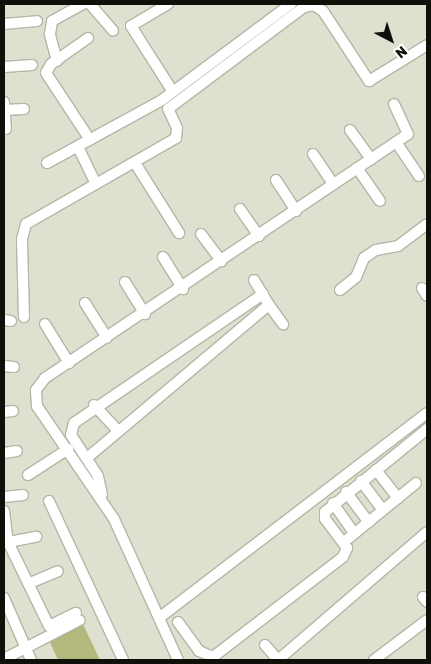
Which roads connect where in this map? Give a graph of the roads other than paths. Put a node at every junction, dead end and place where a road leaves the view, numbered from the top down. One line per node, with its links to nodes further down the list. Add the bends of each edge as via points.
1 (83, 4): 10 (street, via 52,20 50,34)
2 (90, 4): 7 (street)
3 (168, 4): 13 (street, via 131,26)
4 (291, 4): 13 (street)
5 (37, 21): 6 (street)
6 (4, 24)
7 (113, 30)
8 (88, 38): 10 (street)
9 (427, 46): 18 (street, via 369,81 323,11 310,5)
10 (57, 61): 21 (street, via 47,68 48,81)
11 (32, 65): 12 (street)
12 (4, 67)
13 (173, 92): 14 (street)
14 (162, 100): 18 (street); 21 (street)
15 (394, 104): 22 (street, via 410,131)
16 (4, 108): 17 (street); 19 (street)
17 (24, 109)
18 (168, 109): 27 (street, via 177,128 176,138)
19 (6, 129)
20 (350, 130): 25 (street)
21 (90, 140): 23 (street)
22 (396, 142): 25 (street); 29 (street)
23 (78, 147): 26 (street); 31 (street)
24 (313, 154): 32 (street)
25 (371, 159): 28 (street)
26 (47, 163)
27 (135, 163): 31 (street); 37 (street)
28 (357, 168): 32 (street); 33 (street)
29 (419, 176)
30 (276, 180): 35 (street)
31 (96, 184): 50 (street, via 26,224 22,239)
32 (333, 184): 35 (street)
33 (380, 201)
34 (240, 209): 39 (street)
35 (296, 211): 39 (street)
36 (427, 224): 45 (street, via 398,246 376,250 364,258 356,277)
37 (179, 233)
38 (201, 234): 41 (street)
39 (259, 236): 41 (street)
40 (164, 257): 44 (street)
41 (220, 261): 44 (street)
42 (254, 280): 46 (street)
43 (124, 282): 49 (street)
44 (183, 289): 49 (street)
45 (340, 290)
46 (263, 294): 48 (street); 55 (street)
47 (85, 303): 53 (street)
48 (269, 305): 52 (street); 58 (street)
49 (145, 314): 53 (street)
50 (24, 317)
51 (45, 324): 54 (street)
52 (283, 324)
53 (107, 338): 54 (street)
54 (69, 363): 59 (street, via 39,384 34,398)
55 (94, 405): 58 (street); 62 (street, via 71,429)
56 (427, 413): 85 (street)
57 (427, 429): 63 (street)
58 (118, 431): 62 (street)
59 (68, 449): 64 (street); 70 (street)
60 (18, 451): 61 (street)
61 (4, 453)
62 (88, 458): 70 (street)
63 (376, 470): 65 (street); 71 (street)
64 (28, 476)
65 (361, 481): 67 (street); 74 (street)
66 (416, 483): 71 (street)
67 (346, 492): 73 (street); 76 (street)
68 (23, 494): 69 (street)
69 (4, 497)
70 (102, 497): 85 (street)
71 (398, 498): 74 (street)
72 (49, 501): 92 (street)
73 (333, 503): 78 (street); 80 (street, via 325,519)
74 (383, 510): 76 (street)
75 (4, 511): 81 (street)
76 (369, 522): 78 (street)
77 (427, 532): 94 (street)
78 (354, 533): 80 (street)
79 (36, 537): 81 (street)
80 (344, 542): 87 (street, via 343,556 213,657 199,651)
81 (6, 543): 83 (street)
82 (58, 571): 83 (street)
83 (30, 583): 89 (street, via 50,626 78,616)
84 (4, 598): 89 (street)
85 (159, 618): 93 (street)
86 (427, 620): 95 (street)
87 (178, 622)
88 (265, 645): 94 (street)
89 (25, 647): 90 (street); 91 (street)
90 (4, 659)
91 (31, 660)
92 (123, 660)
93 (178, 660)
94 (278, 660)
95 (374, 660)

